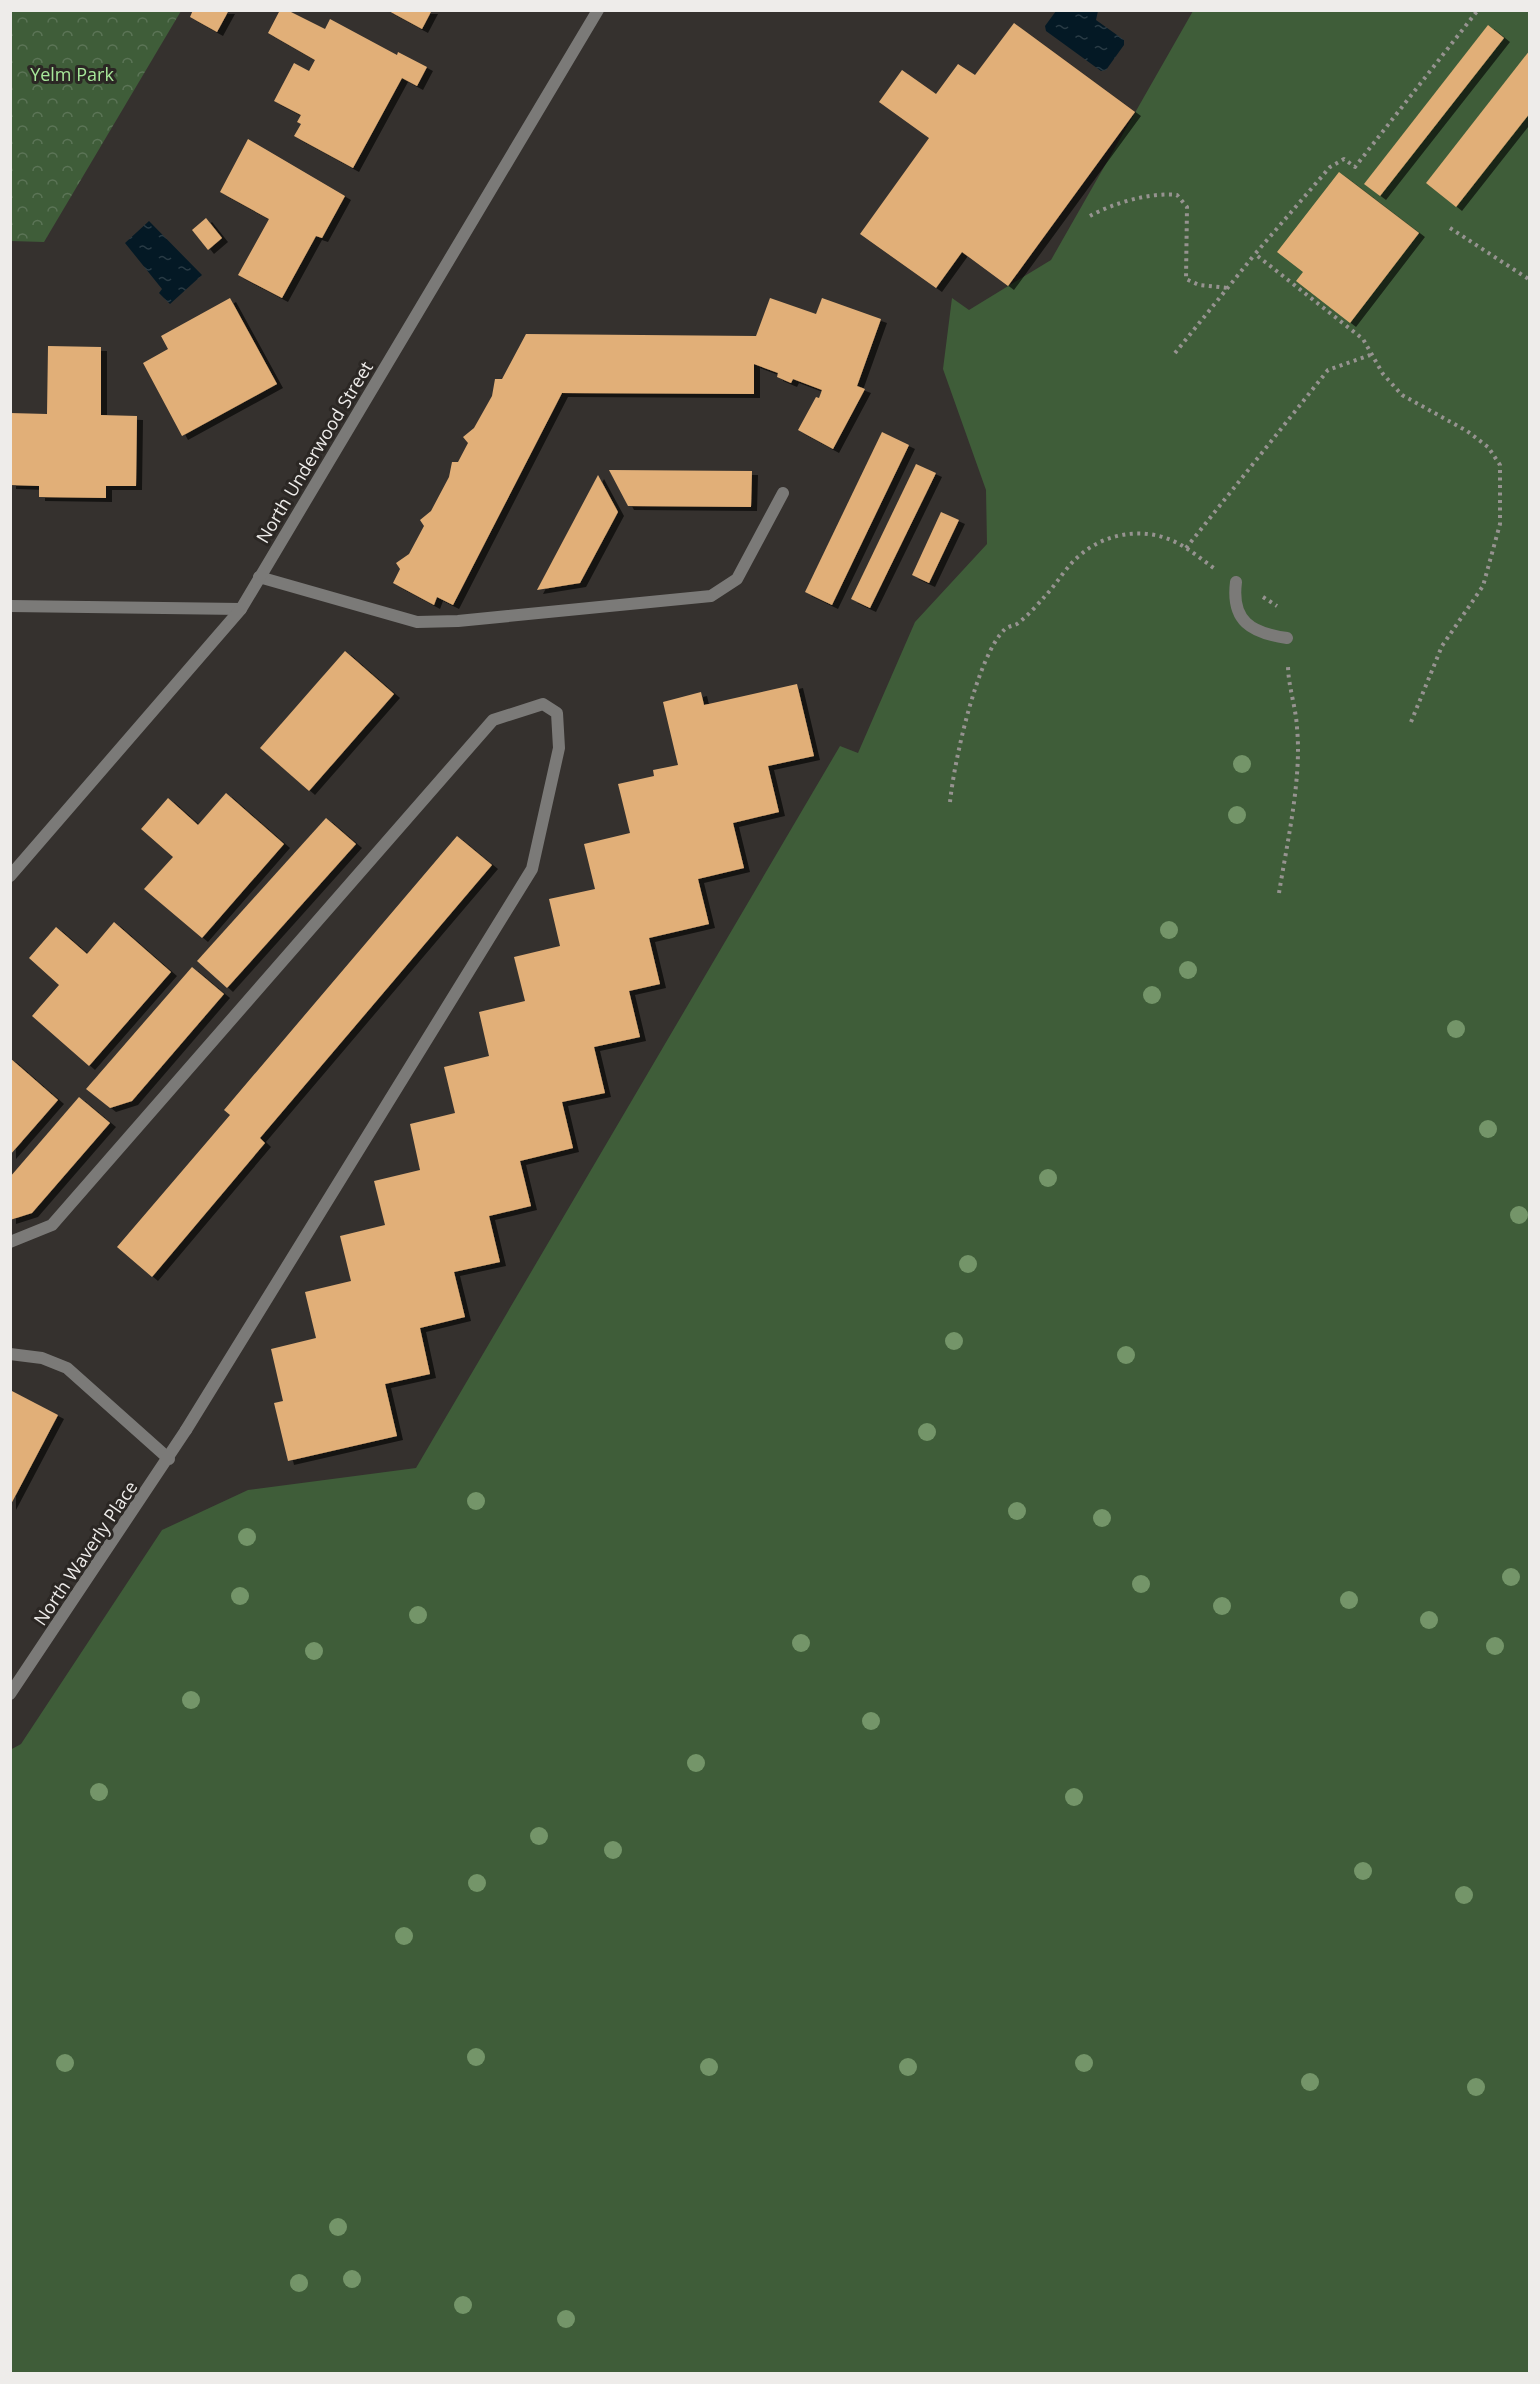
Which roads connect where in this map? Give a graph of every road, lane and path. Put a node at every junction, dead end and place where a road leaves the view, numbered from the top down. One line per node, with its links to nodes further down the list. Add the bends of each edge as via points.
1 (598, 10): 12 (street, North Underwood Street)
2 (1478, 10): 5 (path, via 1355,167 1344,159 1330,167)
3 (1090, 216): 7 (path, via 1141,199 1177,195 1187,207 1186,279 1199,285)
4 (1450, 228): 6 (path)
5 (1255, 254): 7 (path); 9 (path, via 1363,339)
6 (1530, 280)
7 (1228, 288): 8 (path)
8 (1175, 353)
9 (1370, 355): 11 (path, via 1328,370); 17 (path, via 1402,395 1467,431 1488,447 1500,465 1500,524 1483,586 1442,645)
10 (783, 493): 12 (street, via 737,579 711,597 417,622)
11 (1186, 548): 13 (path); 18 (path, via 1162,537 1134,532 1090,547 1016,625 1007,627 985,664 959,742)
12 (259, 578): 15 (street, North Underwood Street)
13 (1236, 582): 16 (path, via 1279,607); 16 (street, via 1236,609 1242,620 1260,633)
14 (10, 606): 15 (street)
15 (241, 609): 19 (street, North Underwood Street)
16 (1287, 638): 20 (path, via 1288,674 1298,729 1290,830)
17 (1412, 722)
18 (950, 802)
19 (10, 876)
20 (1279, 893)
21 (10, 1242): 23 (street, North Waverly Place, via 52,1225 493,720 543,704 556,713 559,748 532,869)
22 (10, 1354): 23 (street, via 42,1358 68,1368)
23 (169, 1459): 24 (street, North Waverly Place)
24 (12, 1690)

